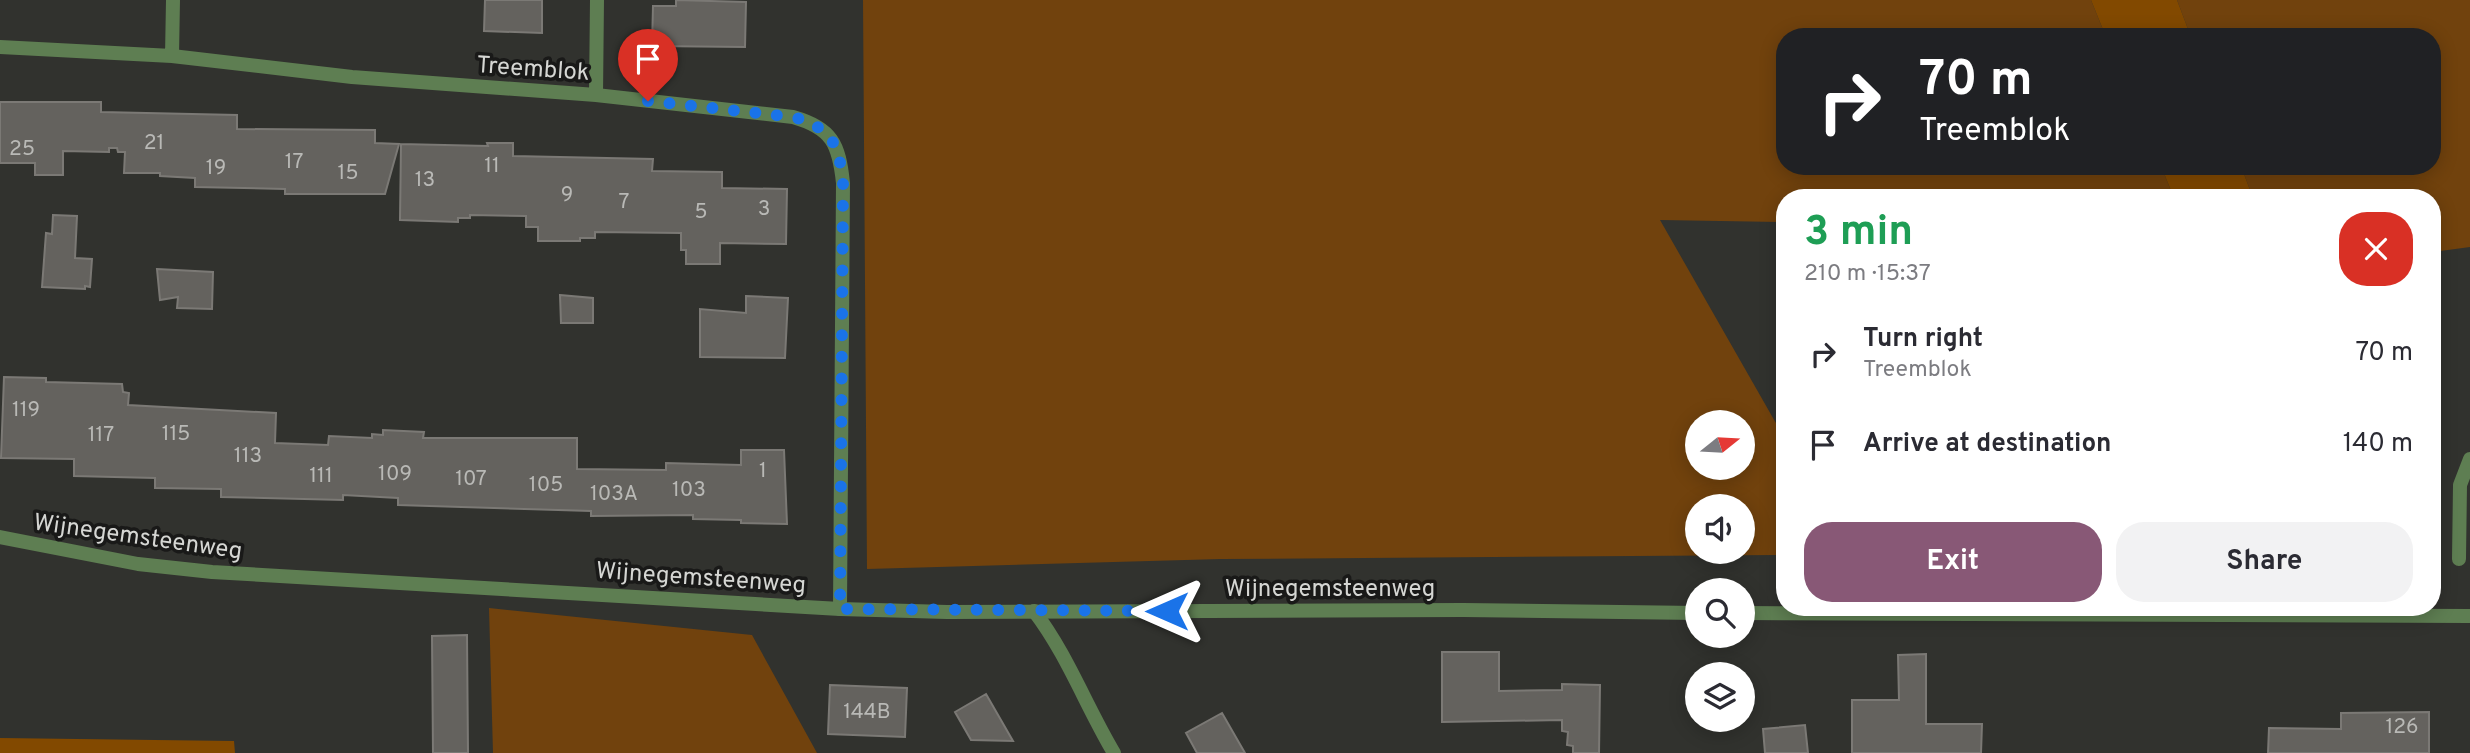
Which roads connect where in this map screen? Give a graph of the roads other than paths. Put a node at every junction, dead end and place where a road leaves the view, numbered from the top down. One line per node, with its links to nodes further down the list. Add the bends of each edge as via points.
1 (173, 0): 4 (street)
2 (597, 0): 5 (street)
3 (0, 47): 4 (street, Treemblok)
4 (172, 57): 5 (street, Treemblok, via 352,77)
5 (596, 95): 9 (street, Treemblok, via 793,117 812,122 835,144 843,183)
6 (2470, 459): 8 (street, via 2460,485)
7 (0, 537): 9 (street, Wijnegemsteenweg, via 138,564 212,572)
8 (2459, 559)
9 (840, 609): 10 (street, Wijnegemsteenweg)
10 (1034, 611): 11 (street, Wijnegemsteenweg); 16 (street, via 1057,641)
11 (1685, 613)
12 (1755, 613): 13 (street)
13 (1776, 613)
14 (2441, 616): 15 (street)
15 (2470, 616)
16 (1114, 753)

